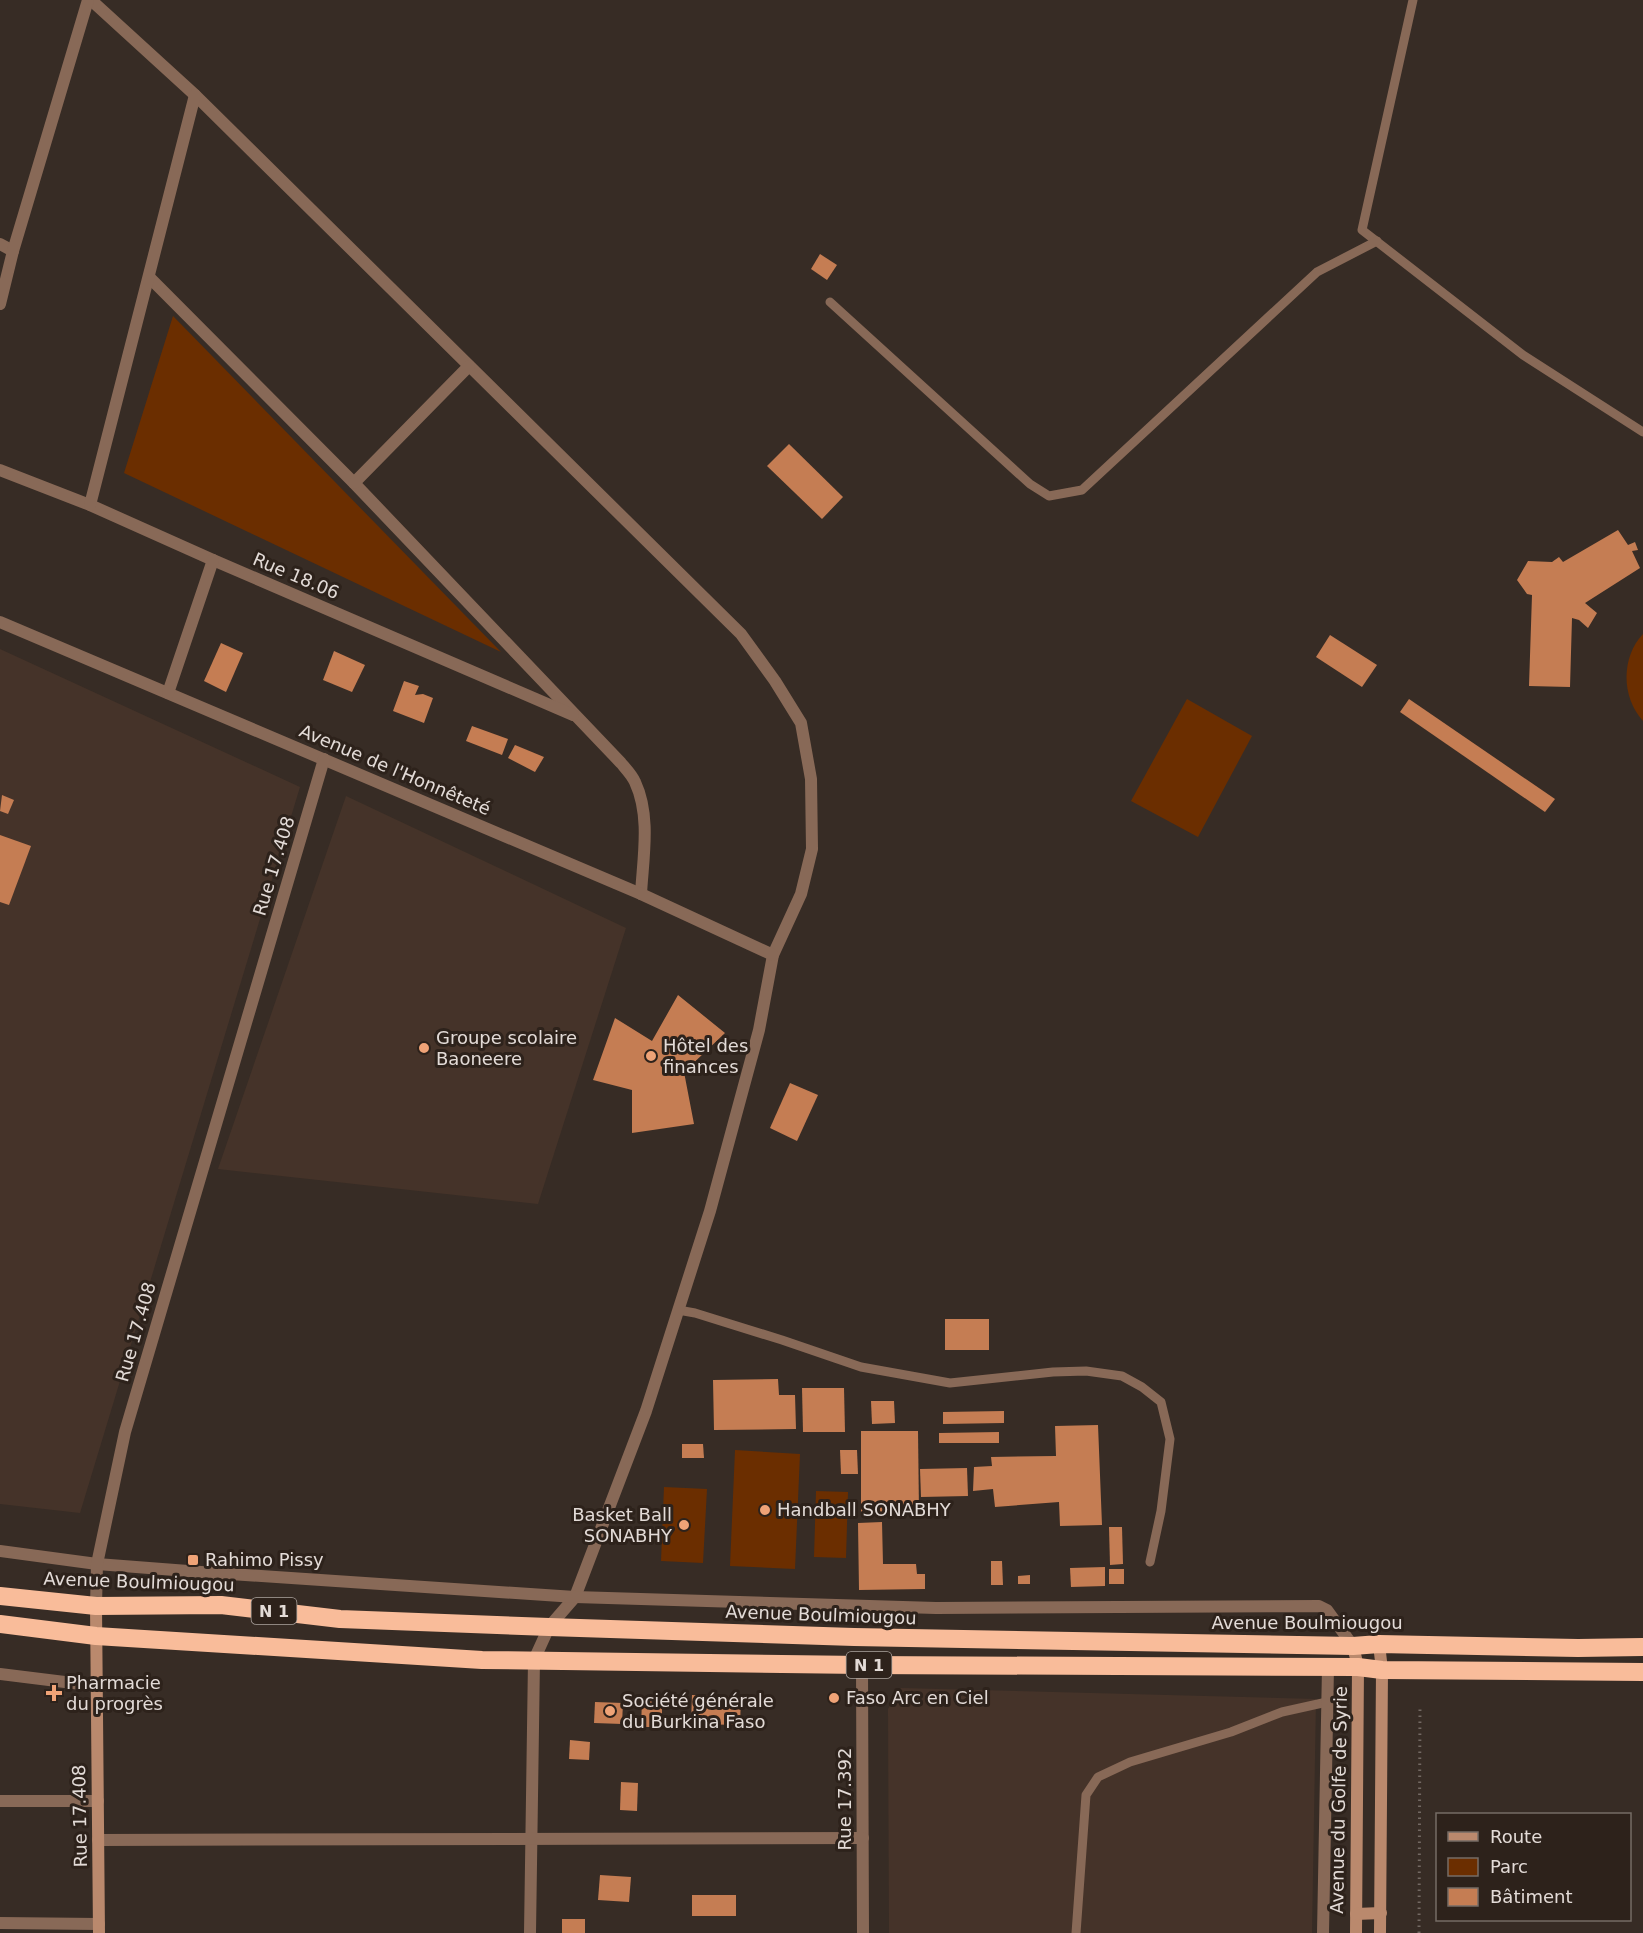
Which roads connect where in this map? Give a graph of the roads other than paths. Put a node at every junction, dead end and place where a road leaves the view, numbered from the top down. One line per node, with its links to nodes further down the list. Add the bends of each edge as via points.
1 (89, 0): 3 (street); 6 (street)
2 (1413, 0): 4 (lane, via 1362,230)
3 (195, 95): 7 (street); 10 (street)
4 (1377, 241): 8 (lane, via 1317,272 1082,490 1049,496 1030,484); 11 (lane, via 1523,355)
5 (0, 244): 6 (street)
6 (13, 251): 9 (street)
7 (149, 277): 13 (street); 14 (street)
8 (830, 302)
9 (0, 304)
10 (469, 366): 13 (street); 21 (street, via 741,634 801,723 811,779 812,849 801,894)
11 (1643, 432)
12 (0, 471): 14 (street, Rue 18.06)
13 (354, 483): 18 (street)
14 (90, 505): 15 (street, Rue 18.06)
15 (213, 560): 17 (street); 18 (street, Rue 18.06)
16 (0, 622): 17 (street, Avenue de l'Honnêteté)
17 (168, 693): 19 (street, Avenue de l'Honnêteté)
18 (578, 717): 20 (street, via 635,780 643,802)
19 (324, 759): 20 (street, Avenue de l'Honnêteté); 25 (street, Rue 17.408, via 125,1432)
20 (641, 894): 21 (street, Avenue de l'Honnêteté)
21 (773, 955): 22 (street, via 759,1030 723,1166)
22 (678, 1310): 24 (lane, via 861,1367 950,1383 1053,1372 1122,1376 1161,1402 1170,1439); 27 (street, via 646,1410)
23 (0, 1551): 25 (street)
24 (1150, 1562)
25 (97, 1563): 27 (street); 28 (street, Rue 17.408)
26 (0, 1596): 28 (highway, Avenue Boulmiougou / N 1)
27 (575, 1597): 30 (street); 33 (street, via 936,1608 1319,1606 1327,1610)
28 (96, 1606): 30 (highway, Avenue Boulmiougou / N 1, via 221,1605 340,1619); 31 (main road, Rue 17.408)
29 (0, 1624): 31 (highway, N 1)
30 (549, 1627): 33 (highway, Avenue Boulmiougou / N 1); 35 (street)
31 (96, 1636): 35 (highway, N 1); 42 (main road, Rue 17.408)
32 (1379, 1644): 33 (highway, Avenue Boulmiougou / N 1); 34 (highway, Avenue Boulmiougou / N 1); 39 (main road)
33 (1353, 1646): 38 (main road, Avenue du Golfe de Syrie)
34 (1643, 1647)
35 (534, 1660): 36 (highway, N 1); 47 (street)
36 (862, 1665): 37 (highway, N 1); 46 (street, Rue 17.392)
37 (1328, 1667): 38 (highway, N 1); 43 (street)
38 (1358, 1667): 39 (highway, N 1); 50 (main road, Avenue du Golfe de Syrie)
39 (1382, 1670): 40 (highway, N 1); 49 (main road)
40 (1643, 1672)
41 (0, 1674): 42 (street)
42 (97, 1686): 45 (main road, Rue 17.408)
43 (1327, 1702): 55 (lane, via 1282,1712 1231,1732 1130,1762 1098,1777 1086,1795); 56 (street)
44 (0, 1801): 45 (street)
45 (98, 1802): 48 (main road, Rue 17.408)
46 (863, 1838): 47 (street); 54 (street, Rue 17.392)
47 (532, 1839): 48 (street); 53 (street)
48 (98, 1840): 52 (main road, Rue 17.408)
49 (1381, 1913): 50 (main road); 58 (main road)
50 (1356, 1914): 57 (main road, Avenue du Golfe de Syrie)
51 (0, 1923): 52 (street)
52 (99, 1928)
53 (530, 1933)
54 (863, 1933)
55 (1076, 1933)
56 (1323, 1933)
57 (1356, 1933)
58 (1380, 1933)

